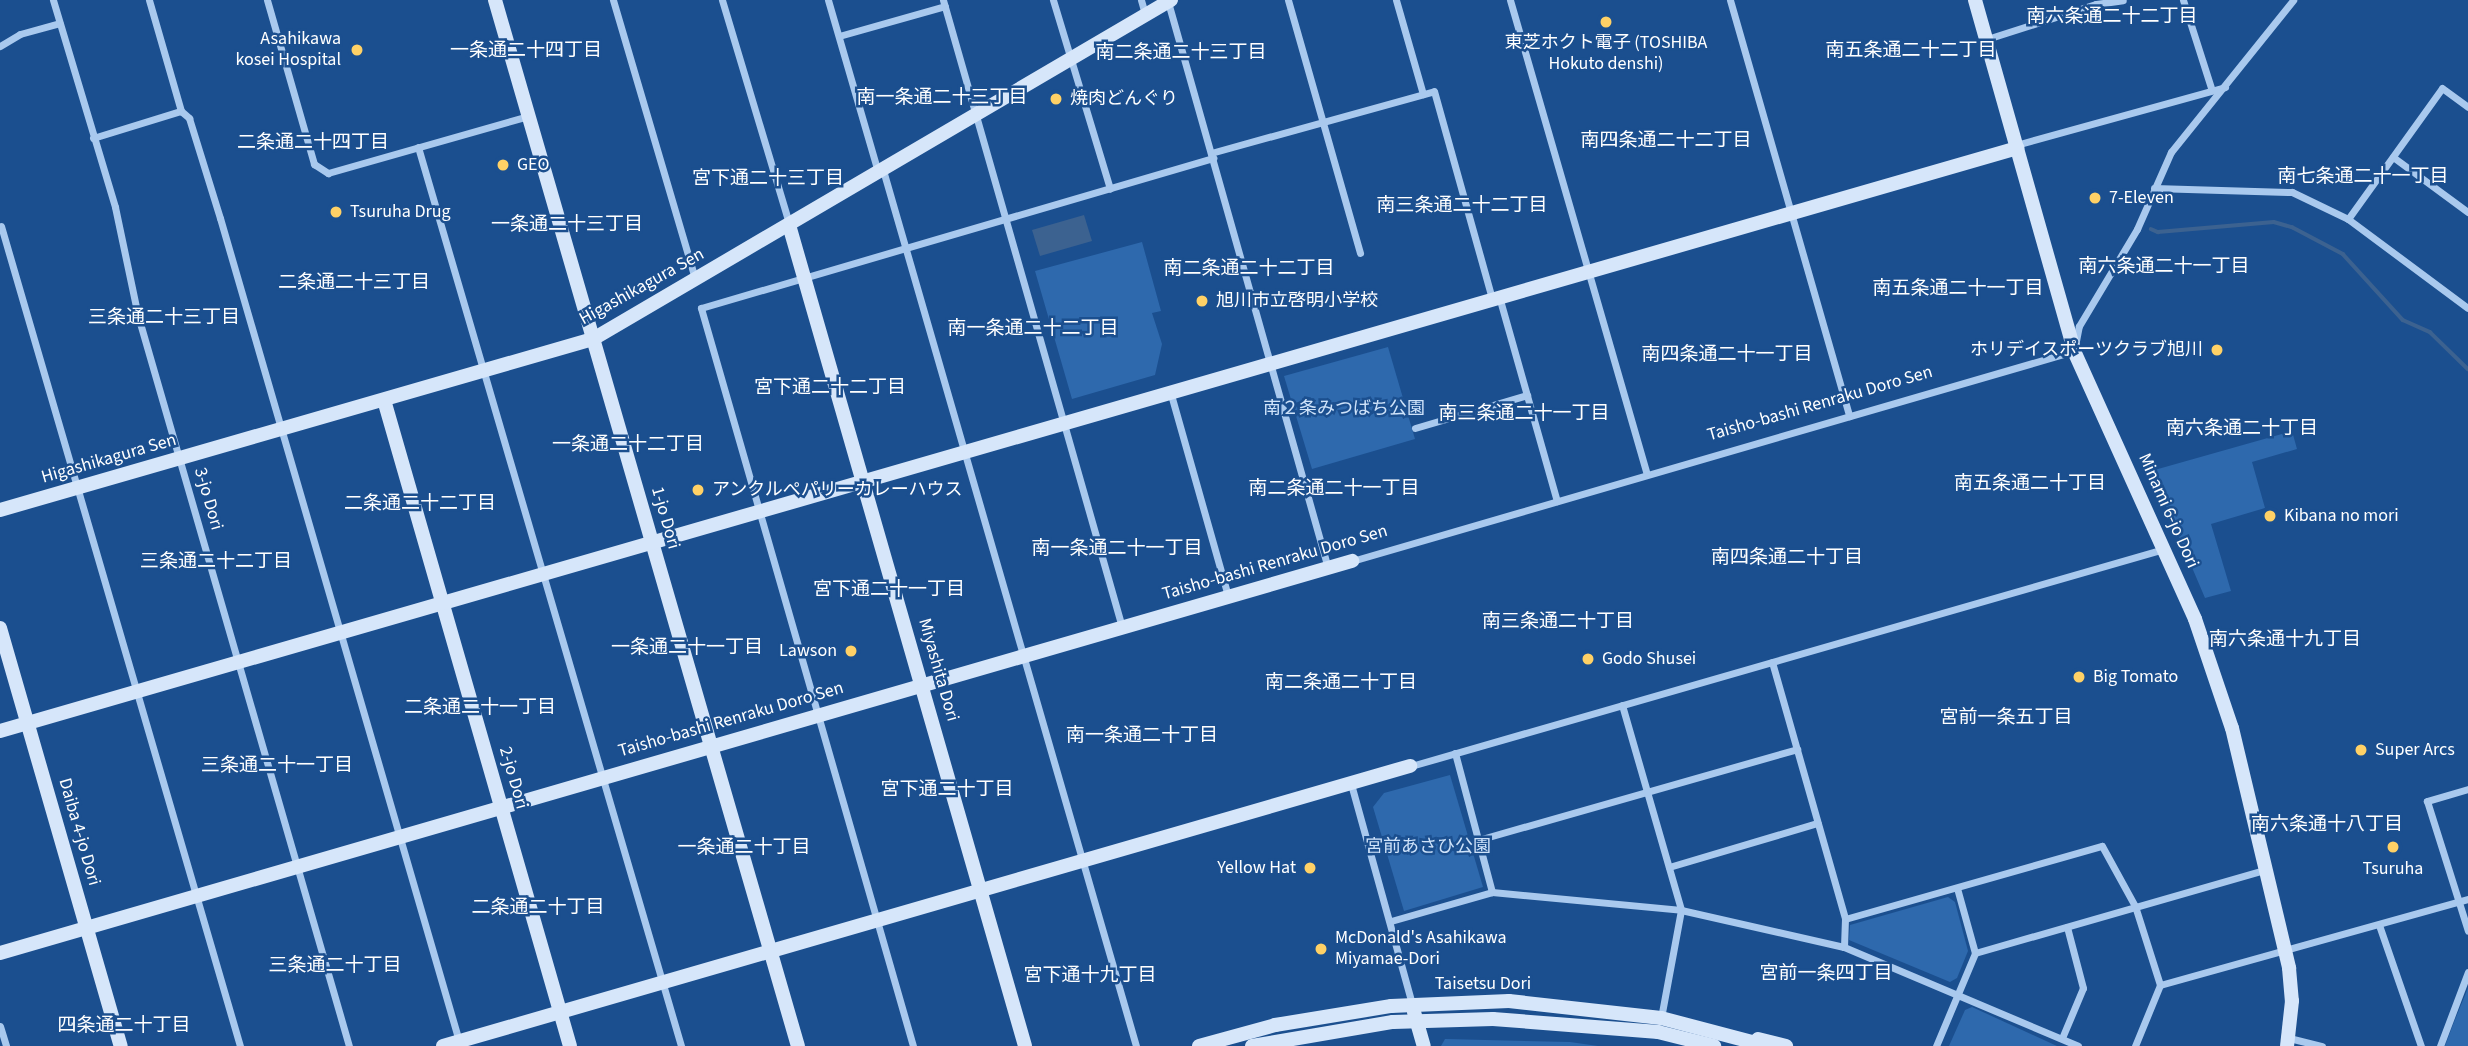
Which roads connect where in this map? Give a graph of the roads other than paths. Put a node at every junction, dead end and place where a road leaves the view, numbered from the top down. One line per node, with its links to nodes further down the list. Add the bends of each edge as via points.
1 (54, 0): 21 (street, 3-jo Dori)
2 (149, 0): 30 (street)
3 (267, 0): 36 (street, via 314,164 328,173)
4 (495, 0): 32 (street, 1-jo Dori)
5 (613, 0): 52 (street)
6 (722, 0): 46 (street)
7 (828, 0): 22 (street)
8 (1053, 0): 25 (street)
9 (1141, 0): 20 (street)
10 (1288, 0): 33 (street)
11 (1396, 0): 28 (street)
12 (1510, 0): 50 (street)
13 (1730, 0): 42 (street)
14 (1975, 0): 23 (street, Minami 6-jo Dori)
15 (2123, 0): 23 (street, via 2096,4)
16 (2183, 0): 27 (street)
17 (2293, 0): 26 (street)
18 (1169, 1): 20 (street, Higashikagura Sen); 37 (street)
19 (944, 3): 22 (street); 31 (street)
20 (1146, 15): 25 (street, Higashikagura Sen)
21 (60, 23): 24 (street, via 20,34); 34 (street, 3-jo Dori)
22 (839, 36): 39 (street)
23 (1987, 39): 35 (street, Minami 6-jo Dori)
24 (0, 46)
25 (1071, 60): 31 (street, Higashikagura Sen); 41 (street)
26 (2226, 87): 27 (street); 40 (street, via 2171,152)
27 (2211, 88): 35 (street)
28 (1423, 94): 33 (street); 53 (street, via 1434,91)
29 (2468, 107): 38 (street, via 2442,88)
30 (181, 111): 34 (street); 65 (street, via 189,118)
31 (977, 115): 39 (street, Higashikagura Sen); 45 (street)
32 (528, 116): 36 (street); 55 (street, 1-jo Dori)
33 (1323, 122): 37 (street); 49 (street)
34 (93, 138): 67 (street, 3-jo Dori)
35 (2017, 146): 42 (street); 56 (street, Minami 6-jo Dori)
36 (418, 148): 58 (street)
37 (1212, 156): 41 (street); 57 (street)
38 (2393, 157): 43 (street); 44 (street)
39 (881, 172): 46 (street, Higashikagura Sen); 48 (street)
40 (2154, 188): 44 (street, via 2292,192); 56 (street, via 2137,229 2079,326)
41 (1110, 189): 45 (street)
42 (1793, 212): 50 (street); 62 (street)
43 (2468, 212)
44 (2348, 219): 54 (street)
45 (1004, 220): 48 (street); 63 (street)
46 (789, 225): 51 (street, Miyashita Dori); 52 (street, Higashikagura Sen)
47 (1, 226): 70 (street)
48 (907, 248): 51 (street); 66 (street)
49 (1360, 253)
50 (1590, 273): 53 (street); 68 (street)
51 (804, 277): 69 (street, Miyashita Dori); 73 (street, via 701,308)
52 (695, 279): 55 (street, Higashikagura Sen)
53 (1496, 301): 57 (street); 60 (street)
54 (2468, 308)
55 (593, 339): 58 (street, Higashikagura Sen); 74 (street, 1-jo Dori)
56 (2074, 351): 62 (street, Taisho-bashi Renraku Doro Sen); 75 (street, Minami 6-jo Dori)
57 (1272, 364): 59 (street); 77 (street)
58 (485, 369): 61 (street, Higashikagura Sen); 78 (street)
59 (1170, 391): 63 (street); 79 (street)
60 (1527, 395): 64 (street); 71 (street)
61 (384, 400): 65 (street, Higashikagura Sen); 80 (street, 2-jo Dori)
62 (1849, 416): 68 (street, Taisho-bashi Renraku Doro Sen)
63 (1062, 422): 66 (street); 81 (street)
64 (1415, 428)
65 (281, 429): 67 (street, Higashikagura Sen); 83 (street)
66 (964, 451): 69 (street); 84 (street)
67 (180, 458): 70 (street, Higashikagura Sen); 85 (street, 3-jo Dori)
68 (1647, 474): 71 (street, Taisho-bashi Renraku Doro Sen)
69 (863, 481): 73 (street); 87 (street, Miyashita Dori)
70 (76, 488): 72 (street, Higashikagura Sen); 88 (street)
71 (1557, 501): 76 (street, Taisho-bashi Renraku Doro Sen)
72 (0, 510)
73 (760, 511): 74 (street); 90 (street)
74 (652, 543): 78 (street); 93 (street, 1-jo Dori)
75 (2164, 549): 86 (street); 108 (street, Minami 6-jo Dori, via 2221,693)
76 (1352, 561): 77 (street, Taisho-bashi Renraku Doro Sen)
77 (1328, 568): 79 (street, Taisho-bashi Renraku Doro Sen)
78 (544, 573): 80 (street); 97 (street)
79 (1228, 596): 81 (street, Taisho-bashi Renraku Doro Sen)
80 (443, 603): 83 (street); 101 (street, 2-jo Dori)
81 (1122, 627): 84 (street, Taisho-bashi Renraku Doro Sen)
82 (0, 628): 91 (street, Daiba 4-jo Dori)
83 (340, 633): 85 (street); 103 (street)
84 (1024, 655): 87 (street, Taisho-bashi Renraku Doro Sen); 105 (street)
85 (238, 662): 88 (street); 106 (street, 3-jo Dori)
86 (1772, 662): 89 (street); 94 (street)
87 (922, 685): 90 (street, Taisho-bashi Renraku Doro Sen); 109 (street, Miyashita Dori)
88 (137, 693): 91 (street); 112 (street)
89 (1622, 705): 95 (street); 100 (street)
90 (818, 715): 93 (street, Taisho-bashi Renraku Doro Sen); 117 (street)
91 (28, 723): 92 (street); 122 (street, Daiba 4-jo Dori)
92 (0, 731)
93 (712, 746): 97 (street, Taisho-bashi Renraku Doro Sen); 125 (street, 1-jo Dori)
94 (1797, 749): 100 (street); 102 (street)
95 (1455, 753): 96 (street); 104 (street)
96 (1410, 766): 98 (street)
97 (603, 777): 101 (street, Taisho-bashi Renraku Doro Sen); 130 (street)
98 (1350, 783): 105 (street); 119 (street)
99 (2468, 789): 114 (street, via 2427,801)
100 (1647, 791): 104 (street); 107 (street)
101 (502, 807): 103 (street, Taisho-bashi Renraku Doro Sen); 134 (street, 2-jo Dori)
102 (1818, 823): 107 (street); 118 (street)
103 (399, 837): 106 (street, Taisho-bashi Renraku Doro Sen); 141 (street)
104 (1478, 840): 111 (street)
105 (1083, 860): 109 (street); 152 (street)
106 (298, 866): 112 (street, Taisho-bashi Renraku Doro Sen); 145 (street, 3-jo Dori)
107 (1669, 867): 116 (street)
108 (2269, 869): 115 (street); 126 (street, Minami 6-jo Dori)
109 (980, 888): 117 (street); 151 (street, Miyashita Dori)
110 (1957, 888): 115 (street, via 2102,846); 118 (street); 128 (street)
111 (1492, 892): 116 (street); 119 (street)
112 (195, 896): 122 (street, Taisho-bashi Renraku Doro Sen); 144 (street)
113 (2468, 899): 114 (street)
114 (2459, 902): 120 (street); 123 (street)
115 (2135, 906): 121 (street); 131 (street)
116 (1681, 910): 124 (street); 137 (street)
117 (877, 918): 125 (street); 150 (street)
118 (1845, 919): 124 (street)
119 (1391, 922): 133 (street)
120 (2379, 925): 126 (street); 164 (street)
121 (2067, 927): 128 (street); 139 (street, via 2083,988)
122 (86, 928): 127 (street, Taisho-bashi Renraku Doro Sen); 143 (street, Daiba 4-jo Dori)
123 (2468, 931)
124 (1844, 947): 132 (street)
125 (770, 950): 130 (street); 149 (street, 1-jo Dori)
126 (2286, 950): 131 (street); 140 (street, Minami 6-jo Dori, via 2292,1002)
127 (0, 953)
128 (1975, 953): 132 (street)
129 (2468, 972): 165 (street)
130 (663, 982): 134 (street); 148 (street)
131 (2160, 985): 162 (street)
132 (1961, 993): 139 (street); 160 (street)
133 (1412, 1004): 135 (street); 137 (street, Taisetsu Dori, via 1509,1001); 153 (street, Taisetsu Dori, via 1275,1025)
134 (560, 1012): 141 (street); 147 (street, 2-jo Dori)
135 (1417, 1020): 137 (street, Taisetsu Dori, via 1538,1020); 154 (street, Taisetsu Dori); 155 (street)
136 (0, 1026): 142 (street)
137 (1663, 1029): 138 (street, Taisetsu Dori); 156 (street); 157 (street, Taisetsu Dori)
138 (1716, 1030): 158 (street, Taisetsu Dori); 159 (street)
139 (2062, 1038): 161 (street)
140 (2288, 1042): 163 (street)
141 (459, 1044): 146 (street)
142 (6, 1046)
143 (121, 1046)
144 (240, 1046)
145 (349, 1046)
146 (443, 1046)
147 (570, 1046)
148 (681, 1046)
149 (798, 1046)
150 (913, 1046)
151 (1025, 1046)
152 (1136, 1046)
153 (1199, 1046)
154 (1252, 1046)
155 (1424, 1046)
156 (1705, 1046)
157 (1714, 1046)
158 (1767, 1046)
159 (1786, 1046)
160 (1936, 1046)
161 (2078, 1046)
162 (2135, 1046)
163 (2322, 1046)
164 (2421, 1046)
165 (2440, 1046)

